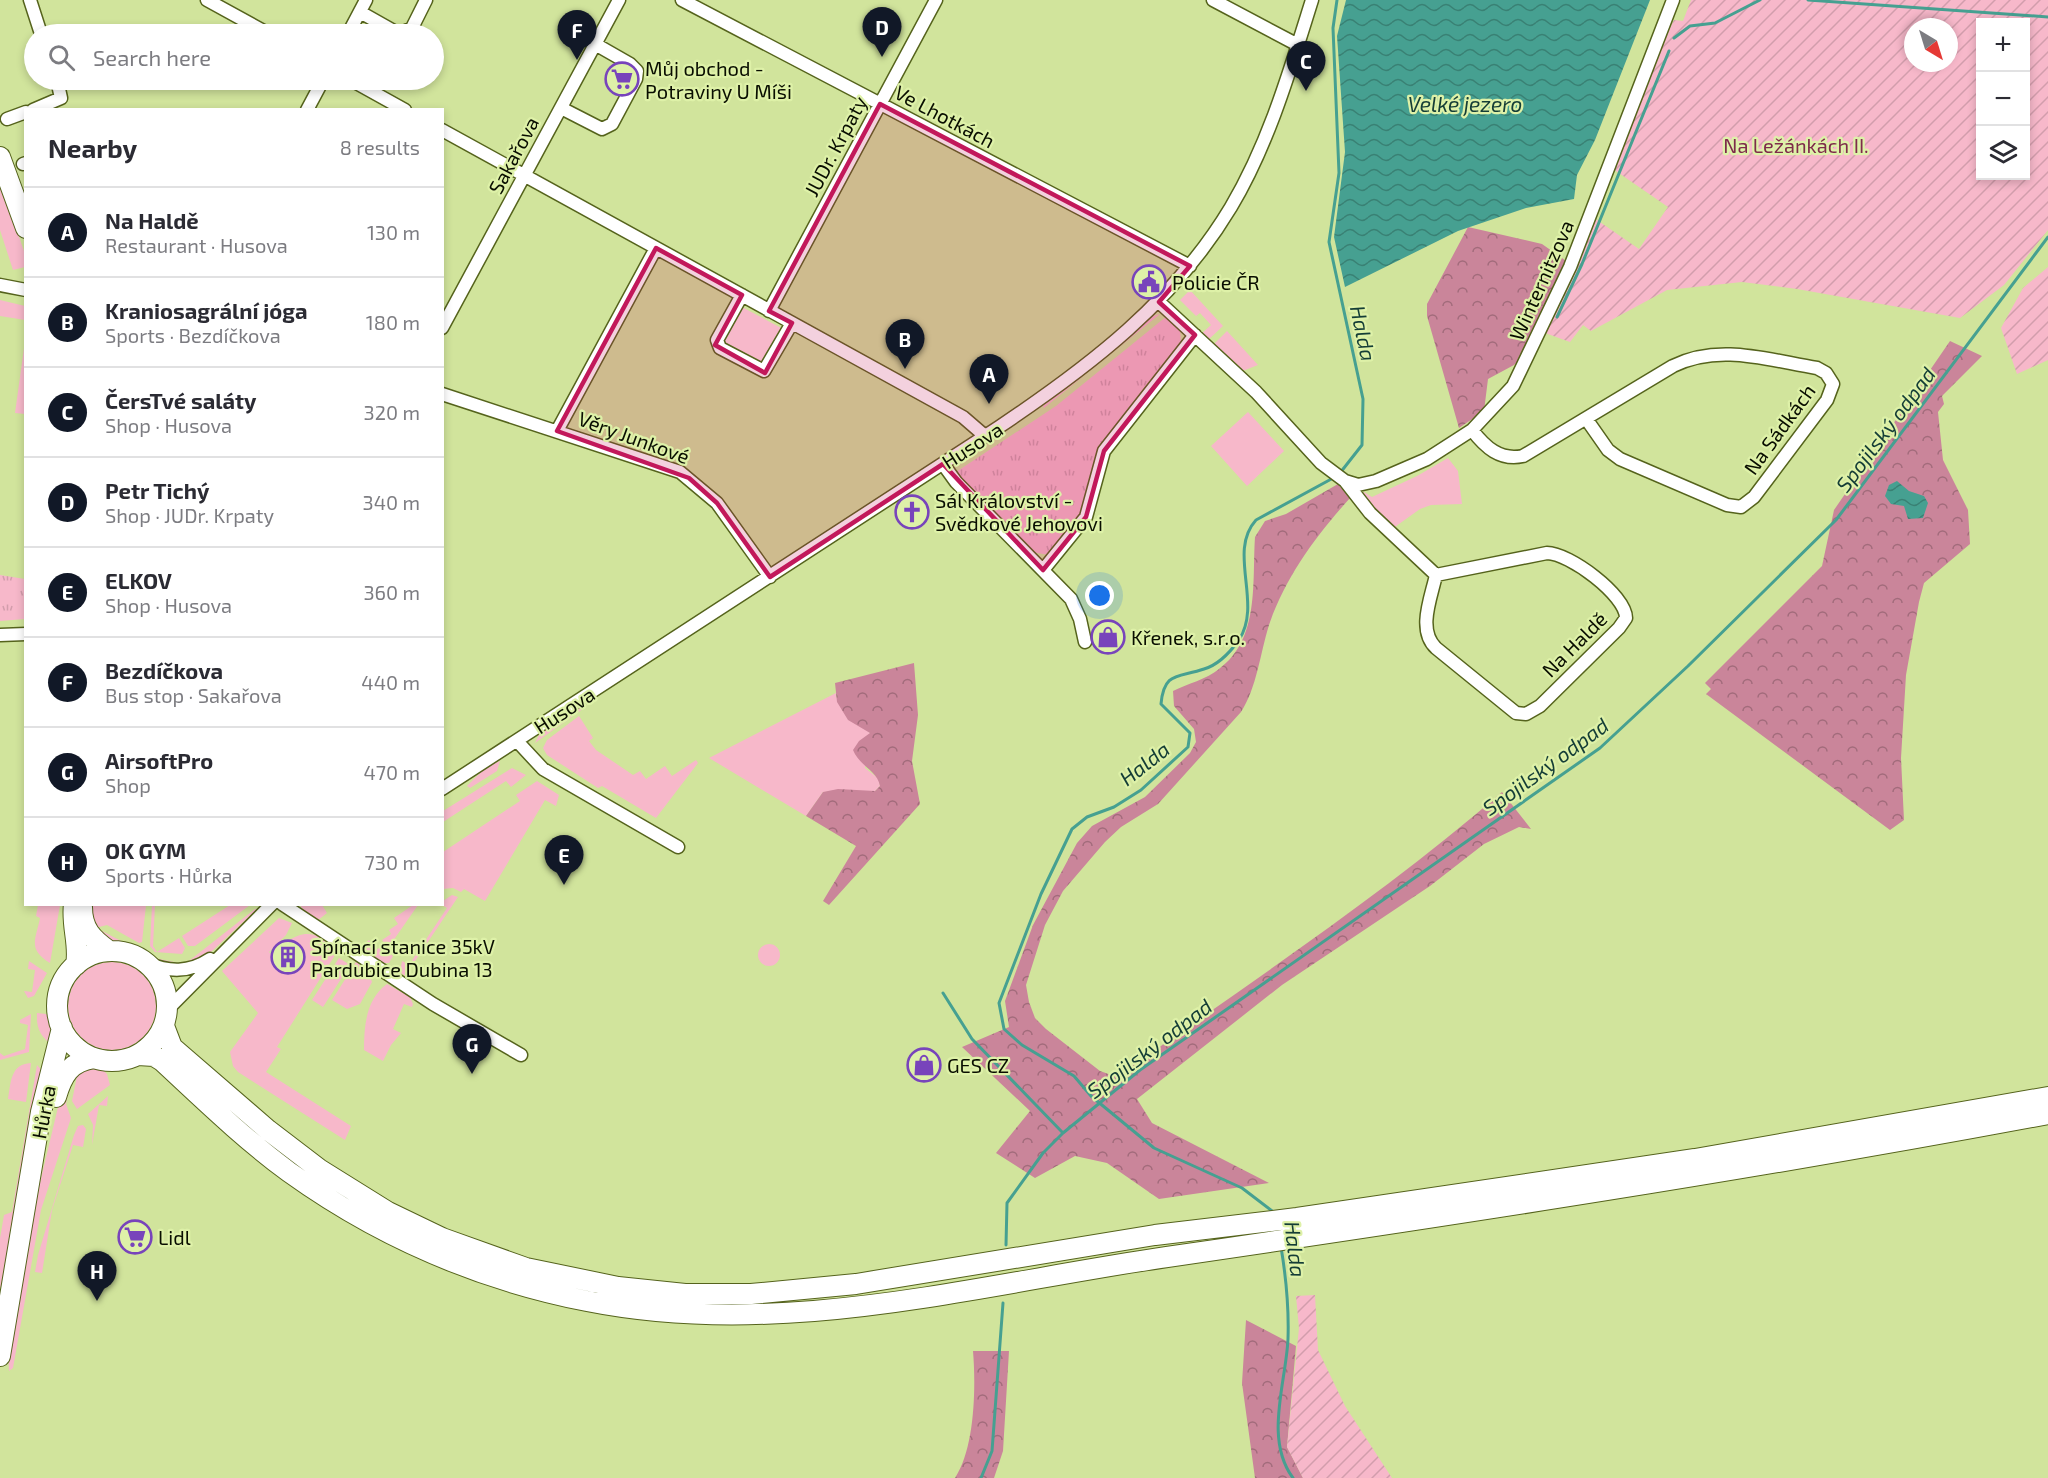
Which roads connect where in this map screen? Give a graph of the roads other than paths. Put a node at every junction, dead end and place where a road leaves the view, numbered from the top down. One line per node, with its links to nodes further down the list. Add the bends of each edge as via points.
1 (30, 0): 12 (street)
2 (207, 0): 13 (street)
3 (366, 0): 11 (street)
4 (426, 0): 16 (street)
5 (619, 0): 17 (street, Sakařova)
6 (682, 0): 22 (street, Ve Lhotkách)
7 (936, 0): 22 (street, JUDr. Krpaty)
8 (1213, 0): 18 (street)
9 (1312, 0): 18 (street, Husova)
10 (1673, 0): 45 (street, Winternitzova, via 1554,303 1513,386)
11 (360, 12): 14 (street); 15 (street)
12 (38, 24)
13 (251, 24)
14 (353, 24)
15 (381, 24)
16 (413, 24)
17 (595, 44): 26 (street, Sakařova); 26 (street, via 630,64 637,71 636,79 612,124 602,129)
18 (1298, 45): 34 (street, Husova, via 1253,166 1232,206)
19 (59, 90): 23 (street, via 61,98)
20 (318, 90): 24 (street)
21 (379, 90): 25 (street)
22 (880, 104): 34 (street, Ve Lhotkách); 39 (street, JUDr. Krpaty)
23 (38, 108)
24 (308, 108)
25 (402, 108)
26 (561, 108): 31 (street, Sakařova)
27 (24, 113): 28 (street)
28 (7, 119)
29 (444, 131): 31 (street)
30 (0, 157): 32 (main road)
31 (524, 175): 33 (street); 41 (street, Sakařova)
32 (24, 223)
33 (656, 248): 37 (street); 46 (street)
34 (1190, 266): 38 (street, Husova)
35 (0, 285): 36 (street)
36 (24, 290)
37 (742, 295): 39 (street); 40 (street, via 717,345 760,371 768,368)
38 (1159, 302): 42 (street); 47 (street, Husova, via 1088,365)
39 (769, 311): 40 (street)
40 (792, 323): 47 (street, via 963,417)
41 (444, 324)
42 (1195, 335): 49 (street, via 1256,392 1326,468); 50 (street, via 1104,451 1086,517)
43 (444, 395): 46 (street, Věry Junkové)
44 (1587, 420): 44 (street, Na Sádkách, via 1673,366 1710,354 1817,368 1833,384 1827,400 1754,497 1741,507 1726,505 1620,459 1608,450); 45 (street, Na Sádkách, via 1538,450 1516,458 1495,453)
45 (1472, 429): 49 (street, Winternitzova, via 1426,459 1388,477 1358,485)
46 (557, 431): 52 (street, Věry Junkové, via 670,467 689,478 717,503)
47 (985, 436): 48 (street, Husova)
48 (943, 464): 50 (street); 52 (street, Husova)
49 (1345, 481): 51 (street, via 1370,513)
50 (1043, 570): 55 (street, via 1075,604)
51 (1436, 575): 51 (street, Na Haldě, via 1425,629 1427,639 1516,713 1526,714 1540,706 1626,618 1615,593 1555,554)
52 (770, 577): 56 (street, Husova)
53 (24, 634): 54 (street)
54 (0, 635)
55 (1085, 642)
56 (517, 741): 57 (street, Husova); 58 (street, Husova, via 543,769)
57 (444, 788)
58 (678, 847)
59 (74, 906): 66 (main road)
60 (82, 906): 64 (main road, via 86,929)
61 (270, 906): 63 (street)
62 (285, 906): 70 (street, via 433,1004)
63 (241, 934): 65 (street, via 211,959 193,968 172,970); 67 (street)
64 (109, 951): 65 (main road, via 128,953); 66 (main road, via 91,955)
65 (147, 963): 67 (main road, via 163,984)
66 (76, 965): 68 (main road, via 58,995)
67 (166, 1018): 69 (main road, via 156,1040); 75 (main road, via 172,1047 268,1130 363,1198 469,1250 587,1282 685,1294 783,1292 856,1284 1155,1235 1226,1228)
68 (62, 1028): 71 (main road, via 77,1049); 74 (main road, Hůrka, via 41,1112)
69 (138, 1055): 71 (main road, via 114,1061); 75 (main road, via 162,1061 286,1169 376,1226 477,1271 601,1304 695,1315 811,1313 1228,1248)
70 (521, 1055)
71 (94, 1058): 74 (main road, Hůrka, via 71,1066 63,1076)
72 (2048, 1097): 75 (main road)
73 (2048, 1114): 75 (main road, via 1697,1177)
74 (28, 1197): 76 (main road, Hůrka)
75 (1298, 1227)
76 (0, 1356)

